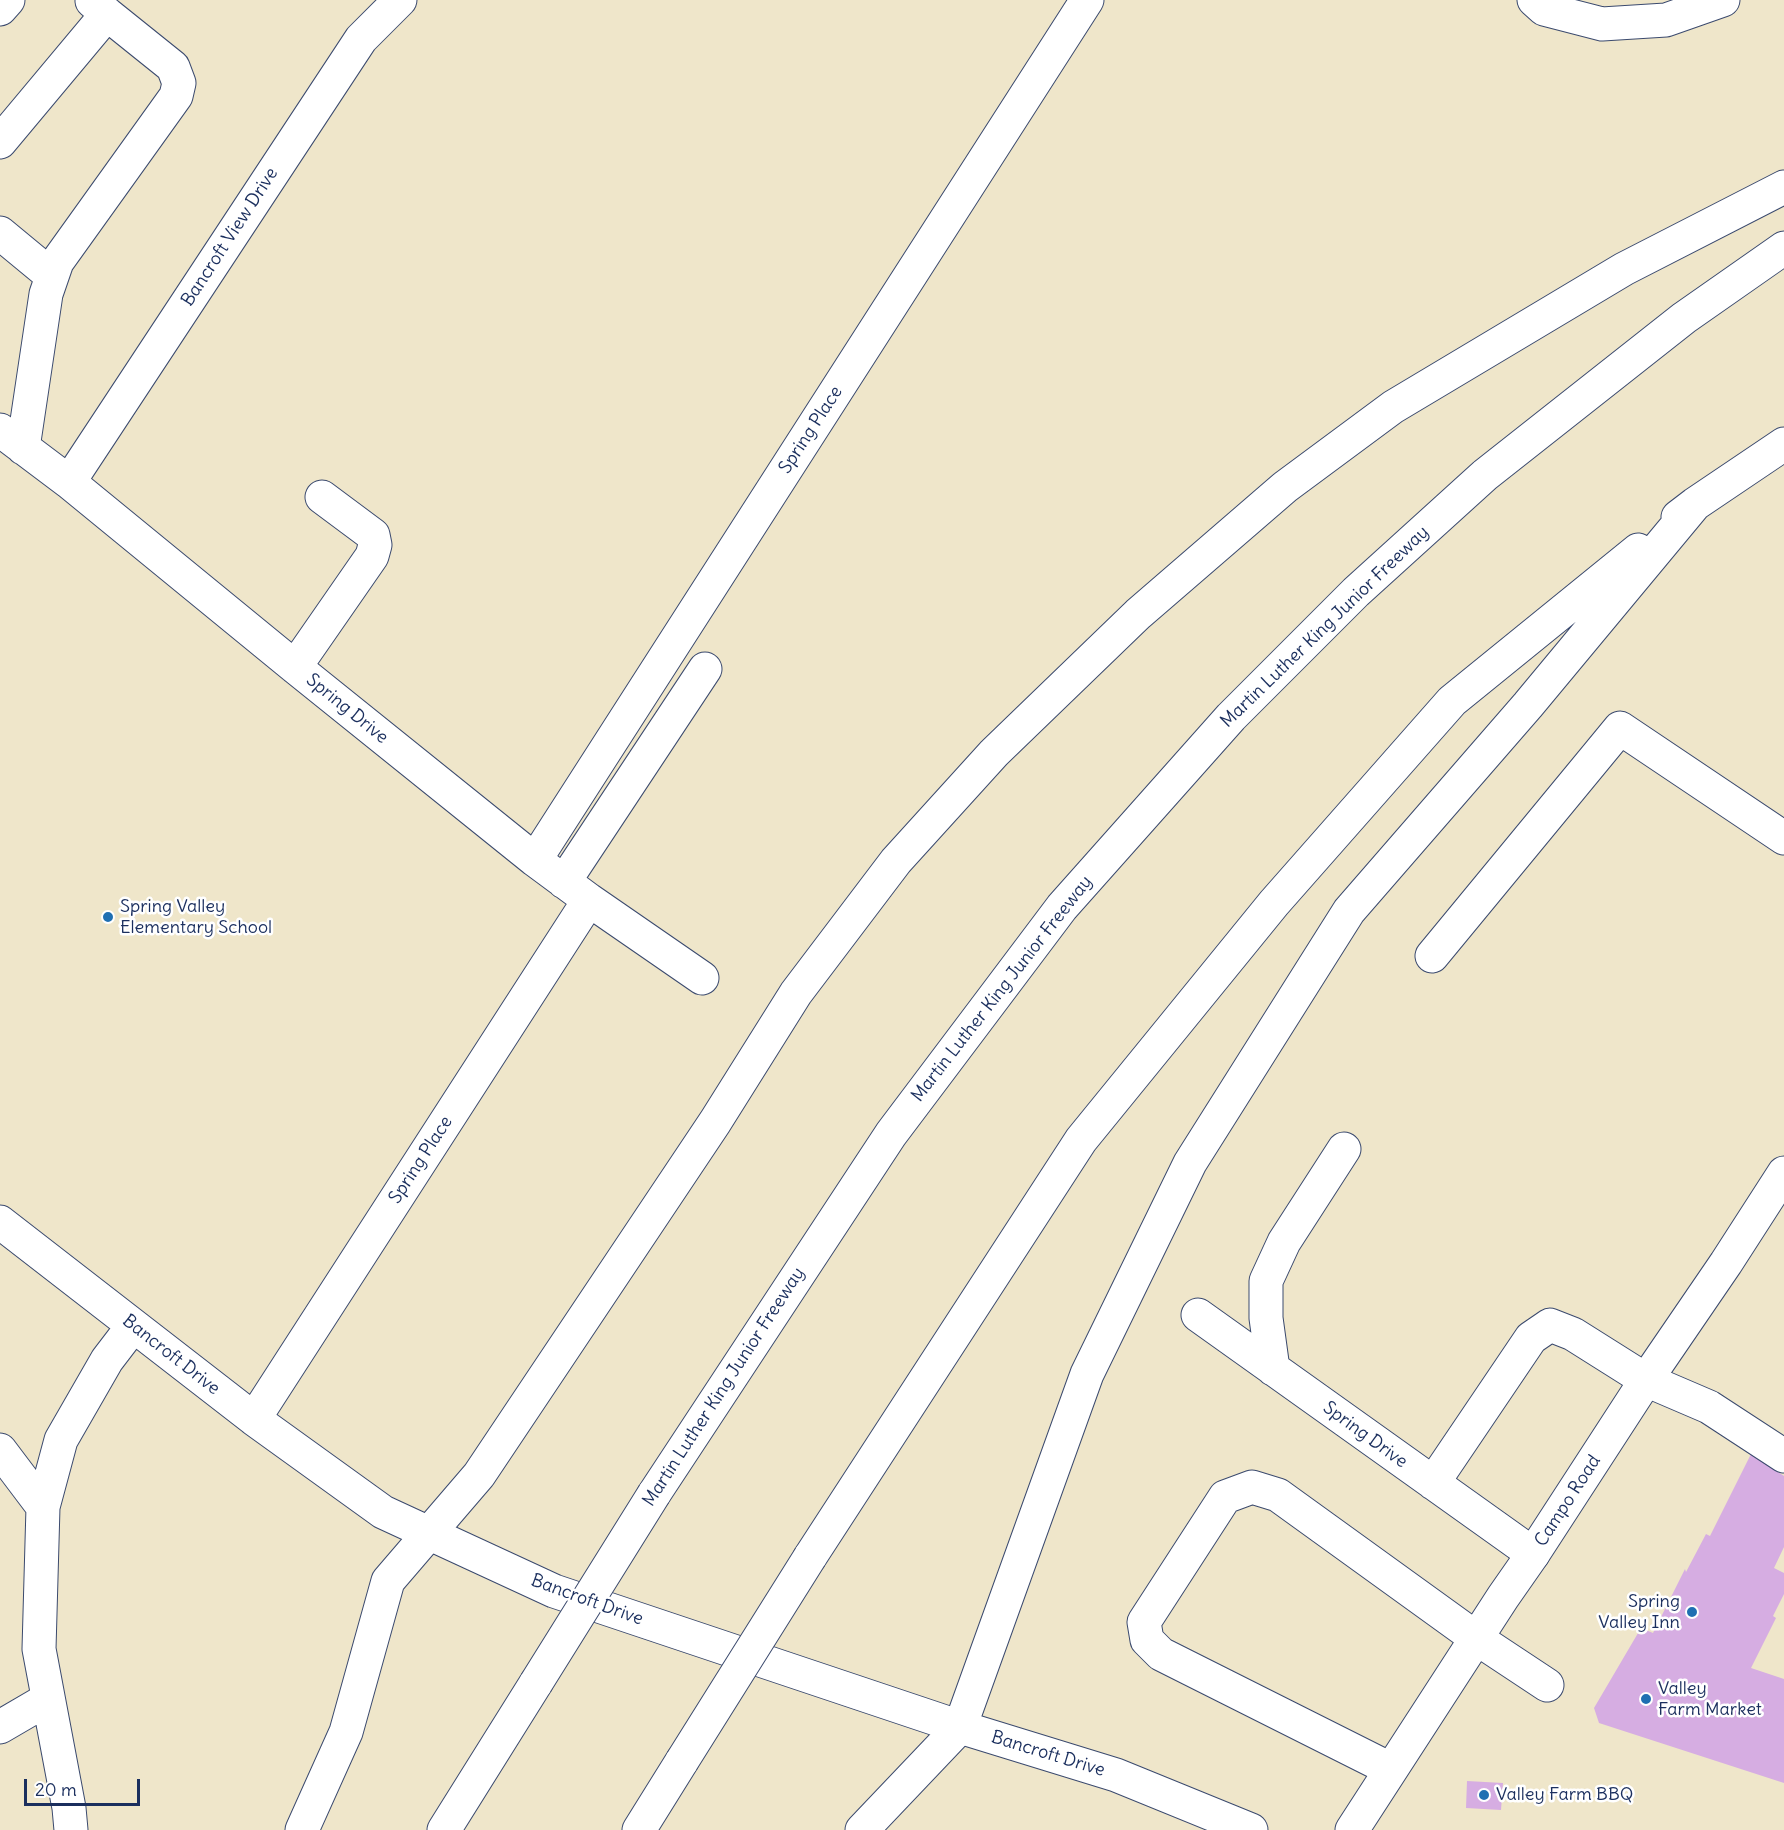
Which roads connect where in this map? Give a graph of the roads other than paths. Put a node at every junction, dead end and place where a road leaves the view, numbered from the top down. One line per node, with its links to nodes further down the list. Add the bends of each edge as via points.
1 (8, 0): 8 (main road)
2 (381, 0): 9 (main road)
3 (400, 0): 9 (main road, Bancroft View Drive)
4 (1087, 0): 23 (main road, Spring Place)
5 (1534, 0): 6 (main road, via 1544,9 1602,24 1666,20)
6 (1723, 0)
7 (99, 7): 10 (main road); 14 (main road, via 173,67 179,83 176,96 57,262)
8 (0, 9)
9 (361, 39): 17 (main road, Bancroft View Drive)
10 (0, 142)
11 (1784, 187): 39 (main road, via 1624,269 1393,407 1285,487 1138,614 994,753 896,861 796,993 716,1122 480,1475)
12 (0, 233): 14 (main road)
13 (1784, 249): 49 (main road, Martin Luther King Junior Freeway, bridge, via 1684,318 1485,475 1356,591 1230,717 1062,907 891,1134 654,1494)
14 (52, 276): 15 (main road)
15 (11, 439): 17 (main road, Spring Drive)
16 (1784, 444): 19 (main road)
17 (69, 482): 20 (main road, Spring Drive)
18 (322, 497): 20 (main road, via 373,535 375,545 372,556)
19 (1695, 504): 45 (main road, via 1528,705 1348,911 1190,1163 1087,1374); 50 (main road, bridge, via 1452,701 1274,903 1081,1140 810,1557)
20 (295, 667): 23 (main road, Spring Drive)
21 (705, 669): 24 (main road, Spring Place)
22 (1784, 838): 25 (main road, via 1620,728)
23 (535, 860): 24 (main road, Spring Drive)
24 (577, 891): 26 (main road, Spring Drive); 34 (main road, Spring Place)
25 (1432, 956)
26 (702, 978)
27 (1344, 1149): 32 (main road, via 1284,1242 1266,1281)
28 (1784, 1173): 33 (main road, Campo Road)
29 (0, 1222): 31 (main road, Bancroft Drive)
30 (1198, 1315): 32 (main road, Spring Drive)
31 (133, 1326): 34 (main road, Bancroft Drive); 38 (main road, via 107,1360 61,1440)
32 (1273, 1369): 37 (main road, Spring Drive)
33 (1646, 1380): 36 (main road, via 1709,1407); 37 (main road, via 1573,1334 1550,1325 1531,1338); 40 (main road, Campo Road)
34 (254, 1419): 39 (main road, Bancroft Drive, via 383,1512)
35 (0, 1450): 38 (main road)
36 (1784, 1456)
37 (1433, 1483): 40 (main road, Spring Drive)
38 (43, 1507): 43 (main road, via 39,1649)
39 (429, 1533): 45 (main road, Bancroft Drive, via 554,1591); 48 (main road, via 388,1581 346,1732)
40 (1533, 1554): 41 (main road, Campo Road)
41 (1476, 1638): 42 (main road); 46 (main road, Campo Road); 46 (main road, via 1278,1495 1252,1487 1226,1497 1144,1622 1147,1640 1161,1654)
42 (1547, 1685)
43 (48, 1699): 44 (main road); 47 (main road)
44 (0, 1727)
45 (960, 1727): 51 (main road); 52 (main road, Bancroft Drive, via 1116,1775)
46 (1390, 1769): 53 (main road, Campo Road)
47 (70, 1819)
48 (302, 1830)
49 (444, 1830)
50 (639, 1830)
51 (862, 1830)
52 (1251, 1830)
53 (1352, 1830)

